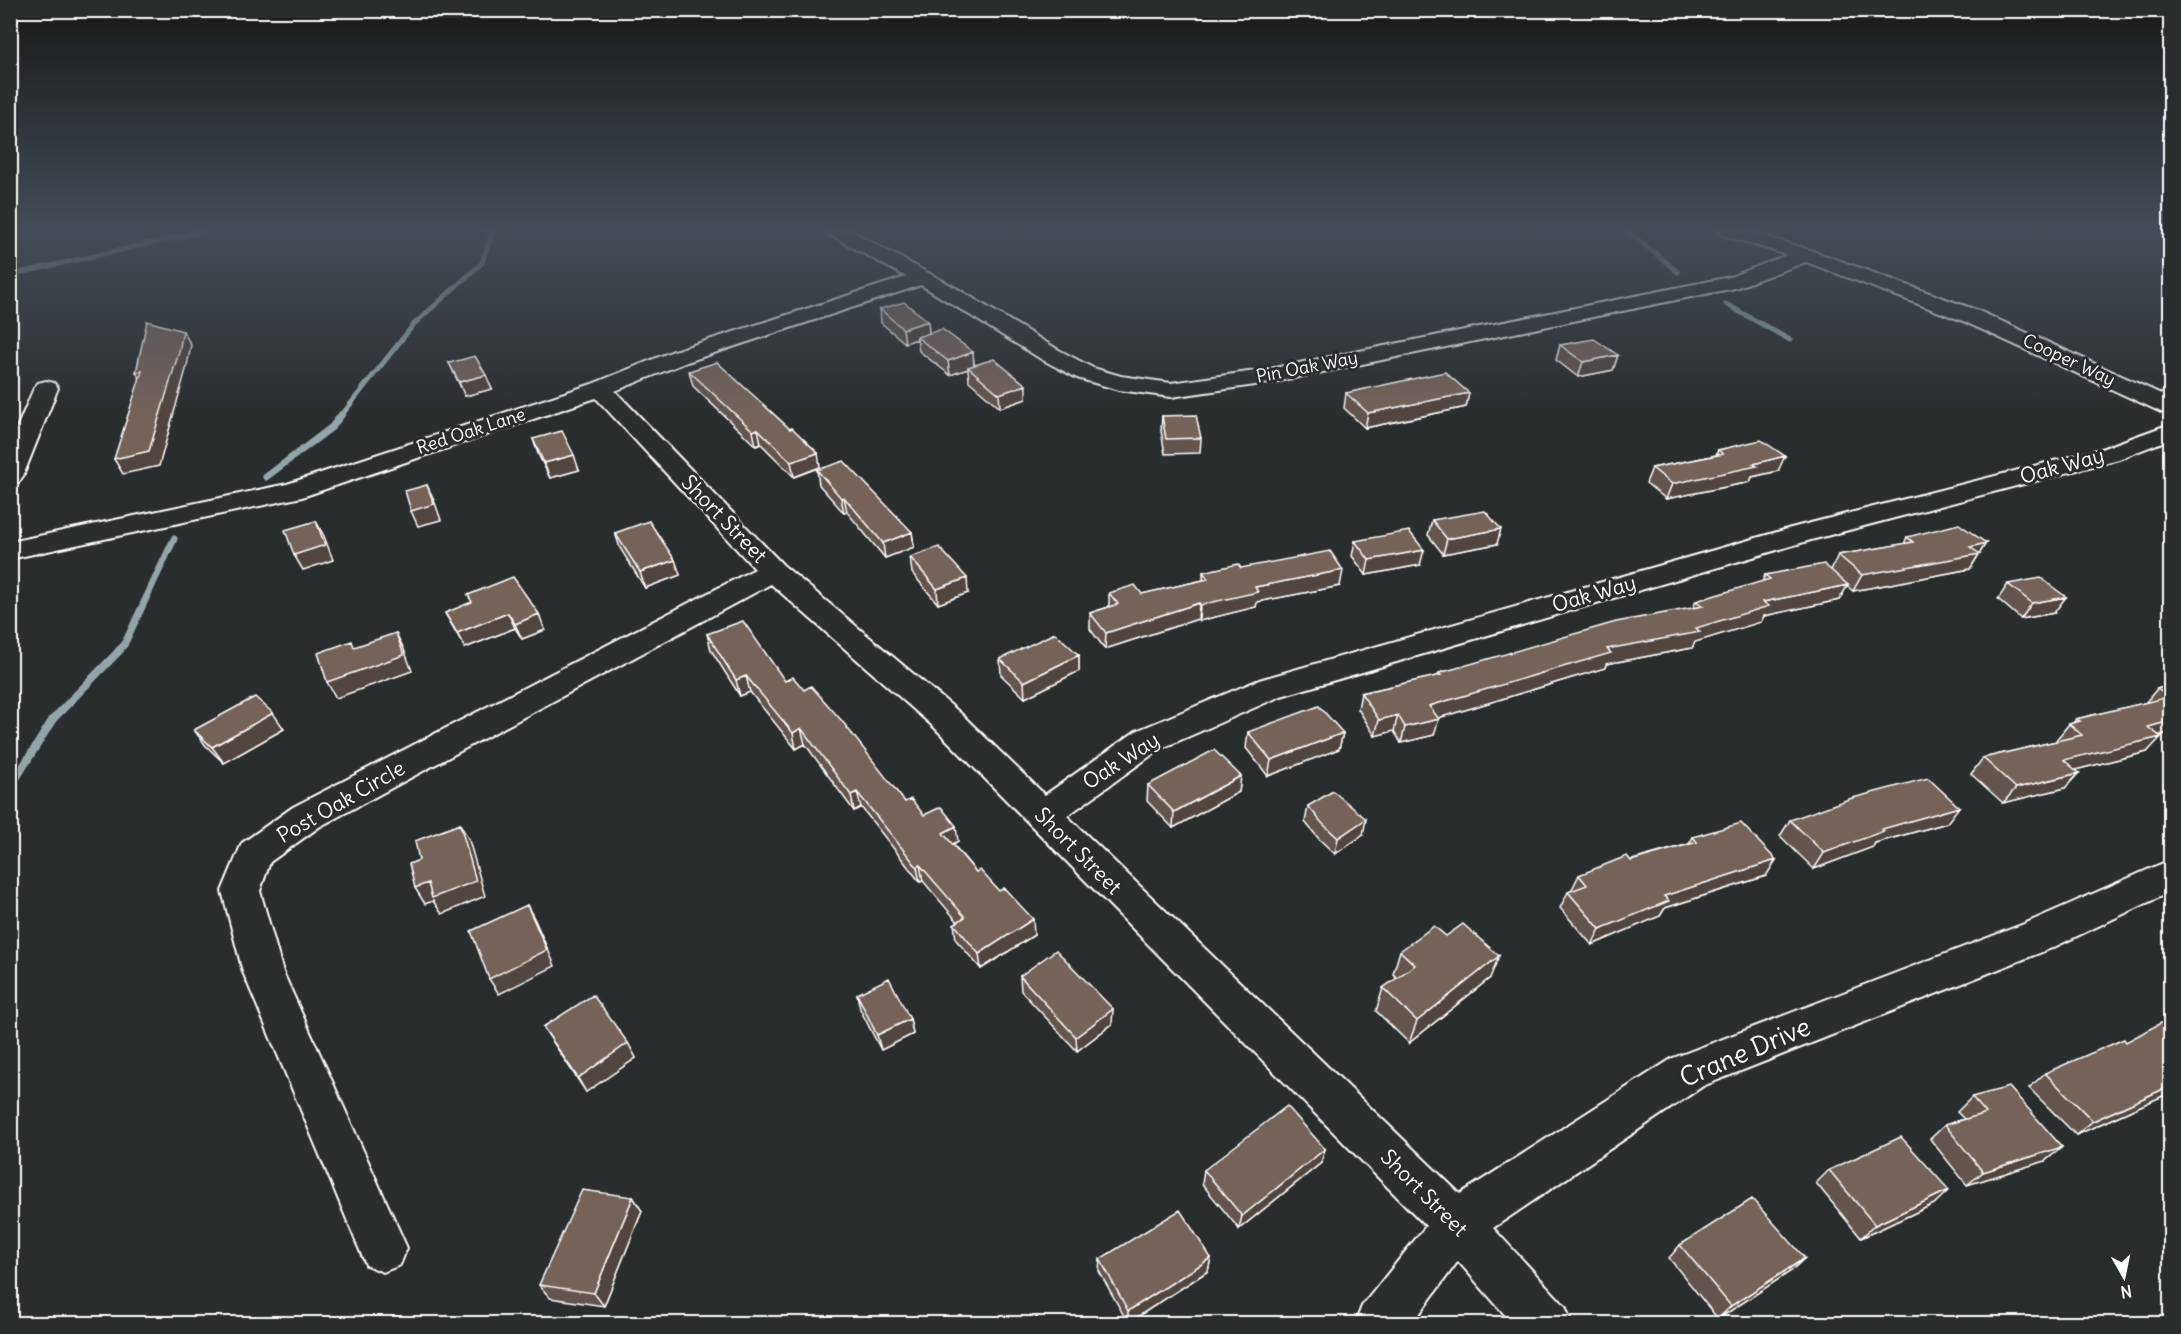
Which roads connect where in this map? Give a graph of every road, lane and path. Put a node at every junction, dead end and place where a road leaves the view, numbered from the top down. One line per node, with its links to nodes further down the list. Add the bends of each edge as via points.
1 (875, 293): 6 (street, Red Oak Lane, via 679,357)
2 (951, 293): 3 (street, Pin Oak Way, via 1085,373 1119,383 1171,390 1269,376)
3 (1679, 293)
4 (1909, 293): 7 (street, Cooper Way, via 1971,316)
5 (46, 388): 9 (street)
6 (600, 389): 10 (street, Red Oak Lane, via 293,491); 11 (street, Short Street)
7 (2170, 407)
8 (2170, 431): 12 (street, Oak Way, via 2110,454 1801,534 1270,688 1148,740)
9 (10, 476)
10 (10, 551)
11 (773, 571): 12 (street, Short Street, via 947,720); 15 (street, Post Oak Circle, via 306,817 255,853 241,891 263,972)
12 (1042, 815): 14 (street, Short Street)
13 (2170, 875): 14 (street, Crane Drive, via 2038,936 1688,1072)
14 (1457, 1224): 16 (street, Crane Drive); 17 (street, Short Street)
15 (383, 1248)
16 (1380, 1323)
17 (1547, 1323)

